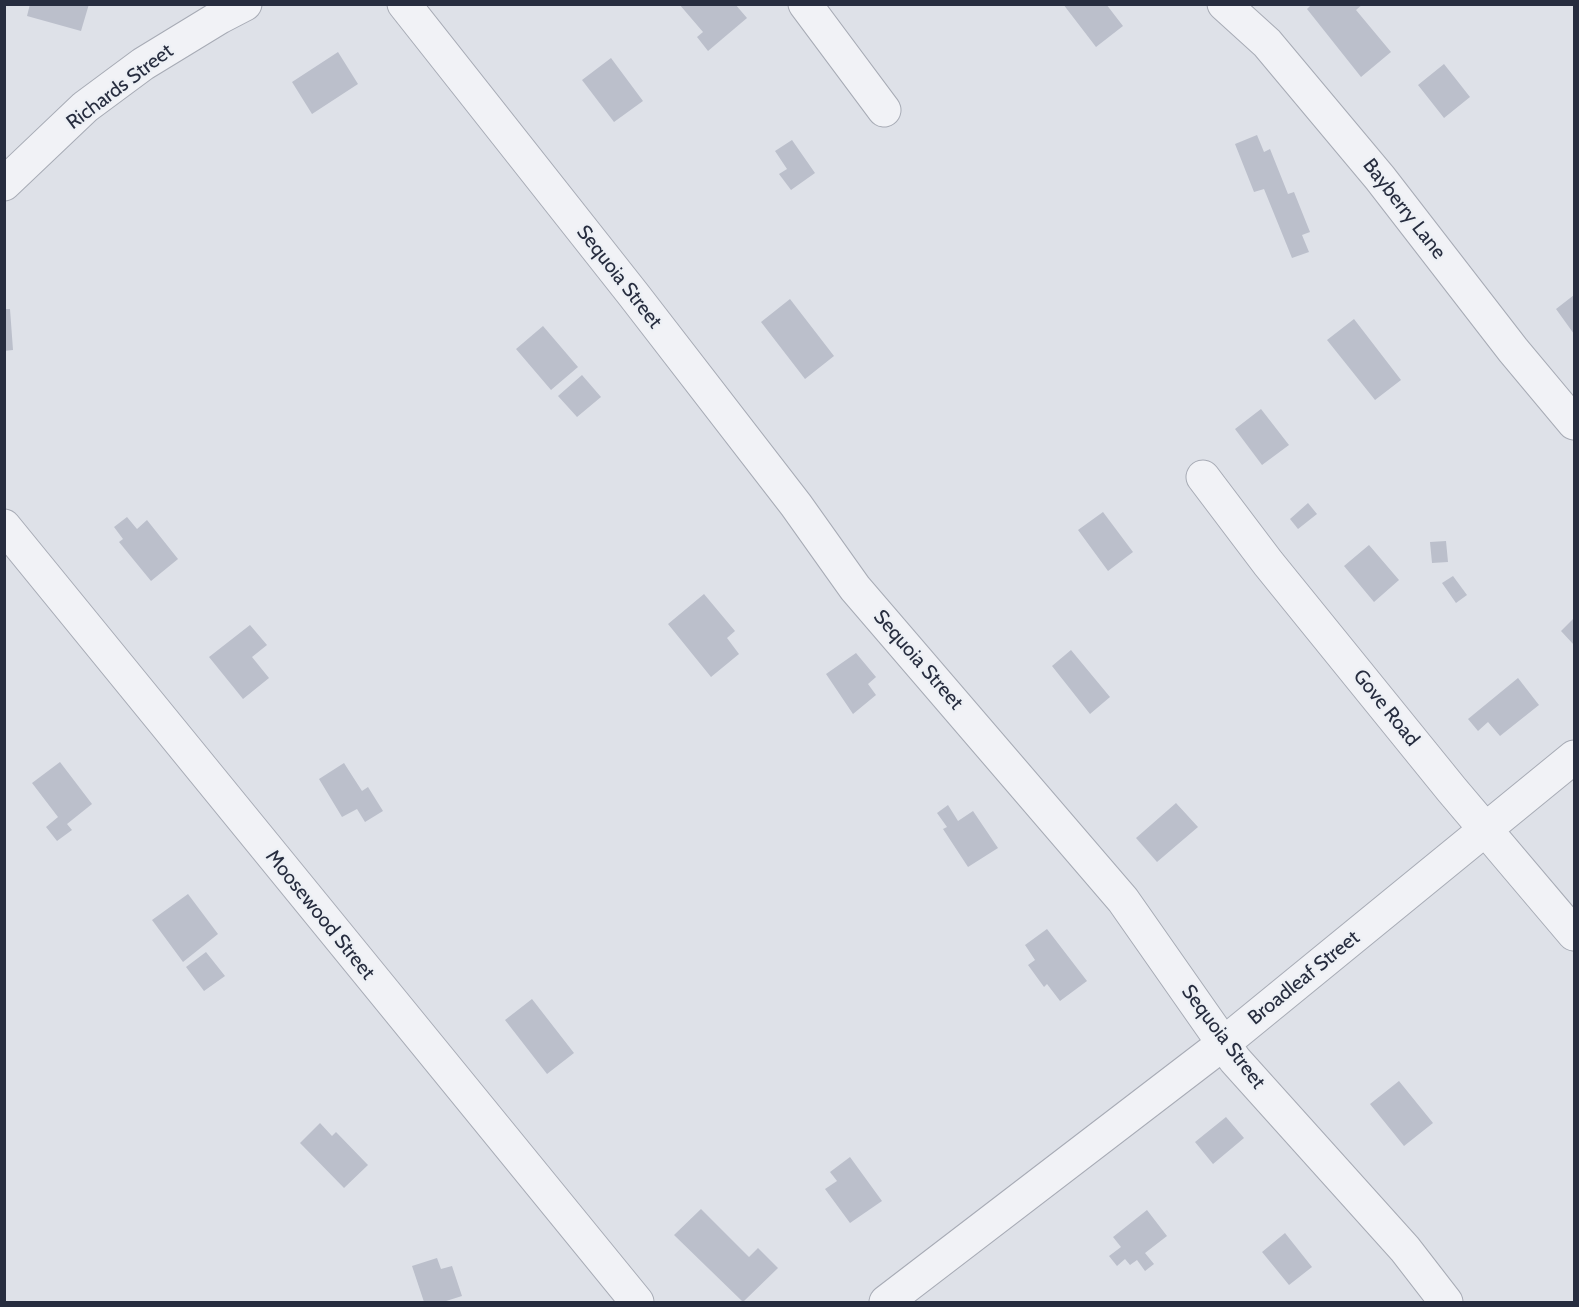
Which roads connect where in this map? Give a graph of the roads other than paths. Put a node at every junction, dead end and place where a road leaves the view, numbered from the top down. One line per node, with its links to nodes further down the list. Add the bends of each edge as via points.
1 (245, 4): 6 (street, Richards Street, via 143,64 93,101)
2 (404, 4): 13 (street, Sequoia Street, via 796,505 855,588 1123,900)
3 (804, 4): 5 (street)
4 (1224, 4): 7 (street, Bayberry Lane, via 1266,43 1373,169 1513,350)
5 (884, 110)
6 (4, 184)
7 (1575, 423)
8 (1203, 477): 11 (street, Gove Road, via 1268,563)
9 (4, 526): 14 (street, Moosewood Street)
10 (1575, 757): 11 (street, Broadleaf Street)
11 (1486, 830): 12 (street, Gove Road); 13 (street, Broadleaf Street)
12 (1575, 934)
13 (1224, 1043): 15 (street, Broadleaf Street); 16 (street, Sequoia Street, via 1235,1060 1405,1248)
14 (637, 1302)
15 (886, 1302)
16 (1446, 1302)

